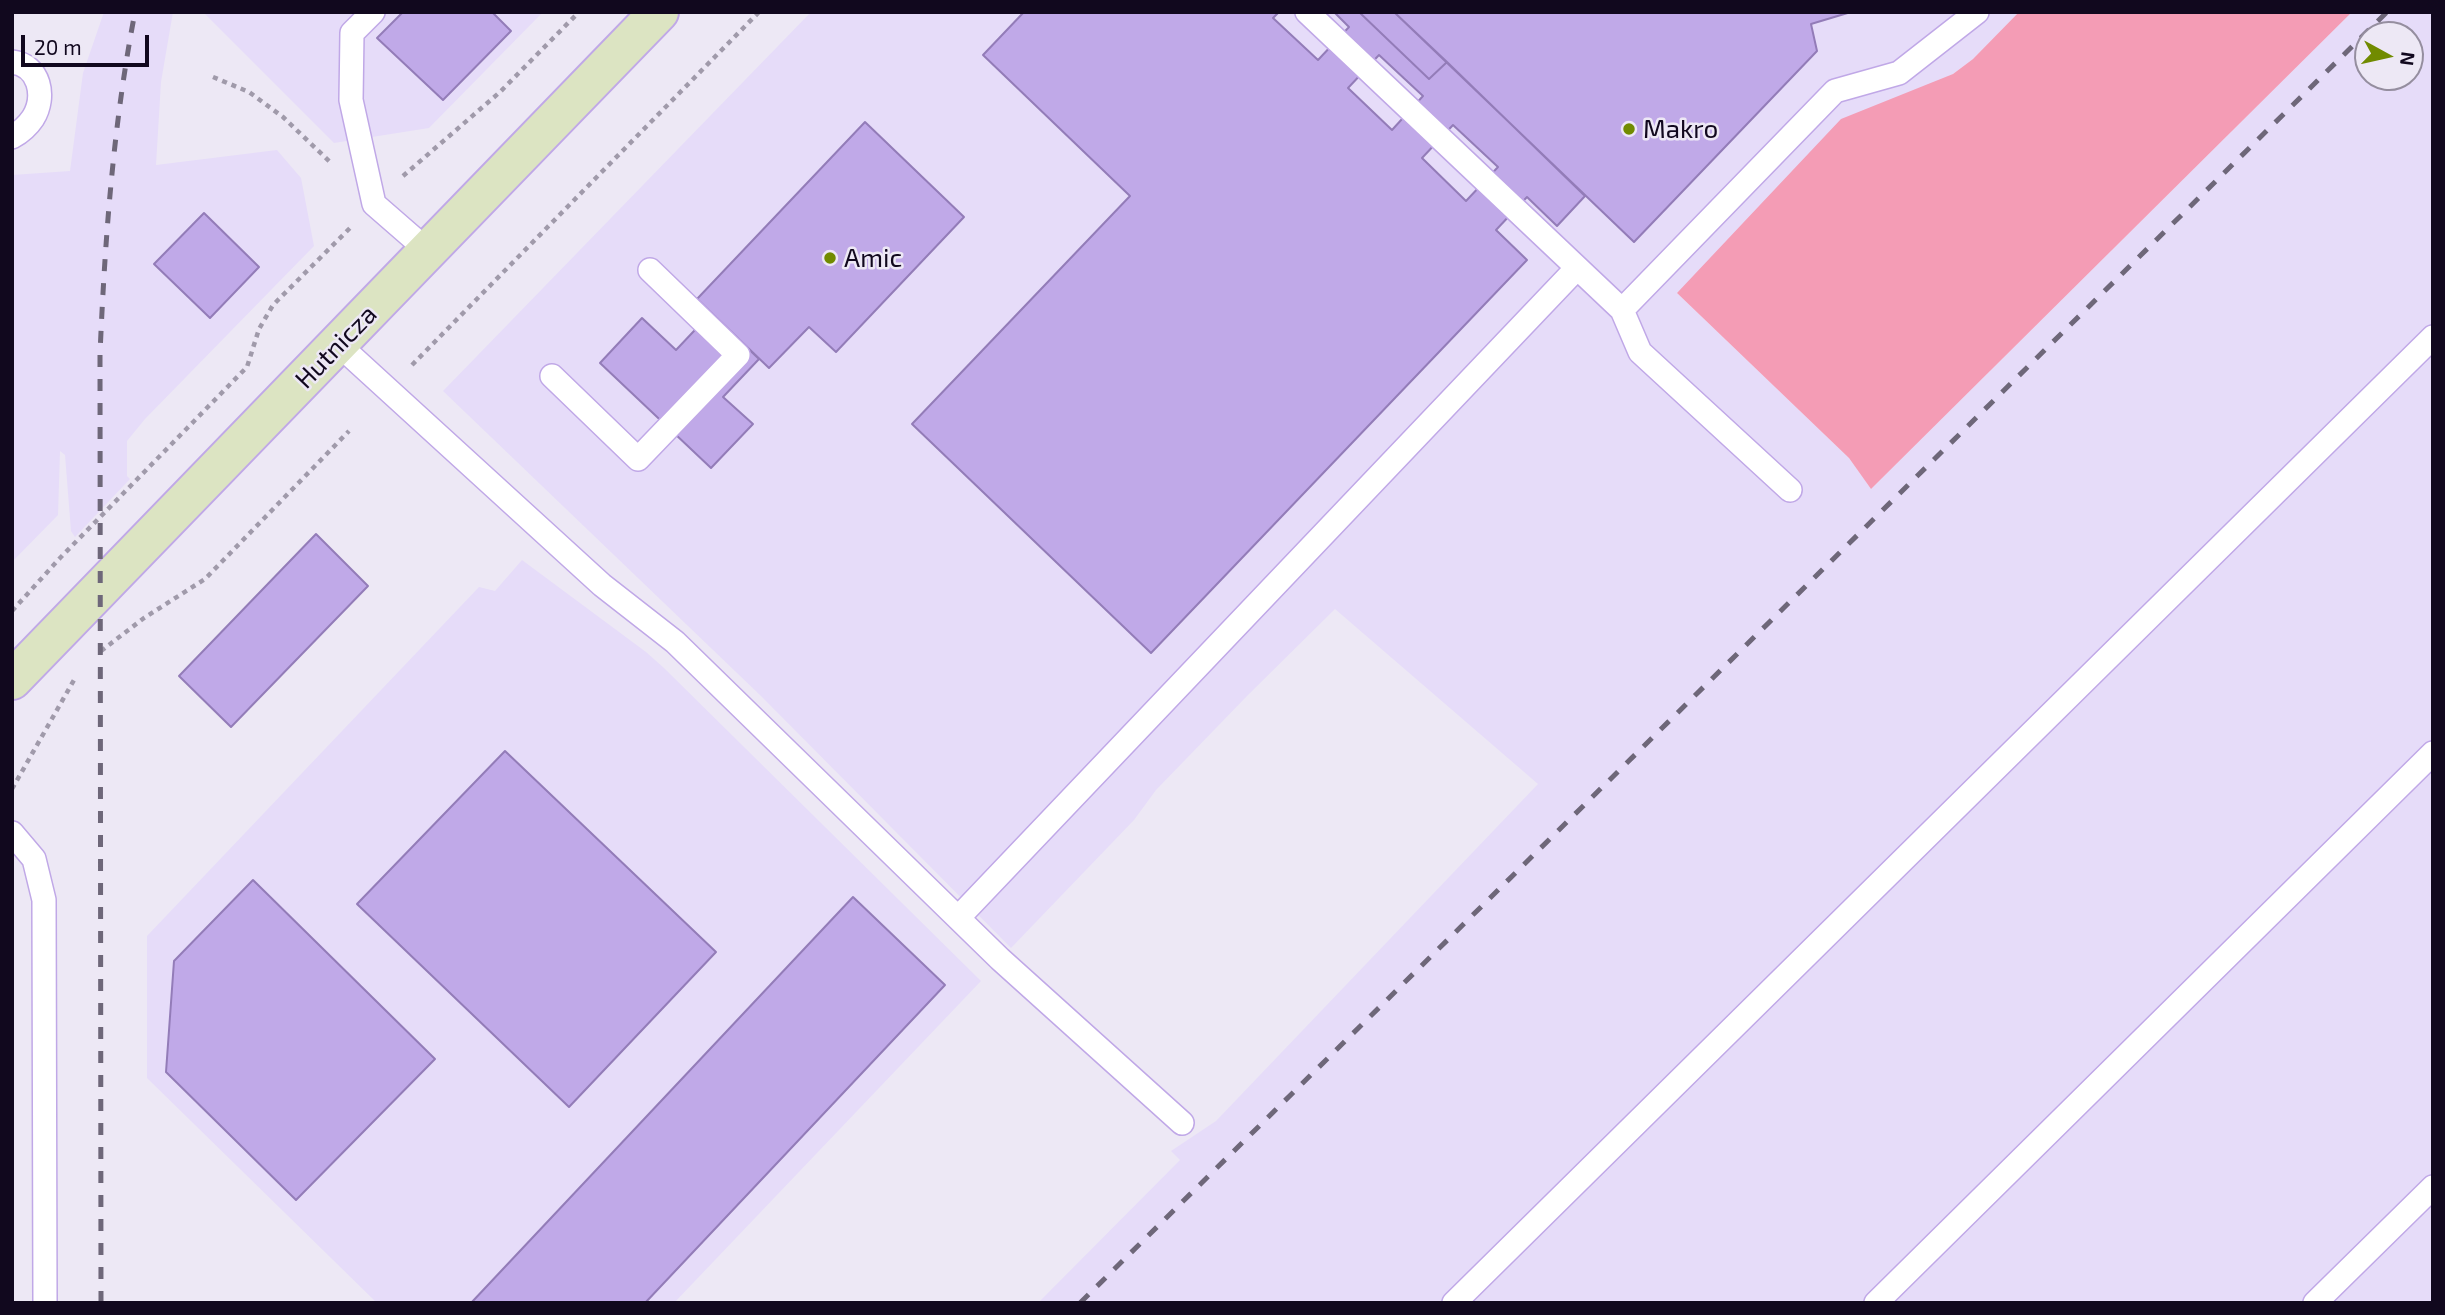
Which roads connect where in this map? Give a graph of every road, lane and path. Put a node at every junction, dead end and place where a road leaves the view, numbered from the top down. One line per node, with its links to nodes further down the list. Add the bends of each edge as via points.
1 (373, 12): 10 (lane, via 352,33 351,100)
2 (579, 12): 10 (path, via 500,92)
3 (659, 12): 11 (main road, Hutnicza)
4 (759, 12): 17 (path)
5 (1307, 12): 12 (lane)
6 (1977, 12): 14 (lane, via 1899,73 1835,91)
7 (12, 62): 9 (lane, via 32,69 39,94 32,119)
8 (213, 77): 10 (path, via 249,92 283,117)
9 (12, 137)
10 (374, 204): 11 (lane); 21 (path, via 274,305 259,330 247,367)
11 (428, 251): 16 (main road, Hutnicza)
12 (1577, 268): 14 (lane); 28 (lane)
13 (650, 270): 18 (lane, via 738,355 638,459)
14 (1622, 310): 20 (lane, via 1640,352)
15 (2433, 337): 32 (lane)
16 (338, 344): 24 (main road, Hutnicza); 28 (lane, via 602,584 675,642)
17 (412, 365)
18 (551, 376)
19 (349, 431): 22 (path, via 205,579)
20 (1790, 490)
21 (12, 611)
22 (100, 653)
23 (80, 668): 26 (path)
24 (12, 680)
25 (2433, 753): 33 (lane)
26 (12, 789)
27 (12, 833): 31 (lane, via 34,859 44,900)
28 (958, 918): 29 (lane)
29 (1182, 1123)
30 (2433, 1186): 34 (lane)
31 (45, 1303)
32 (1454, 1303)
33 (1876, 1303)
34 (2315, 1303)

